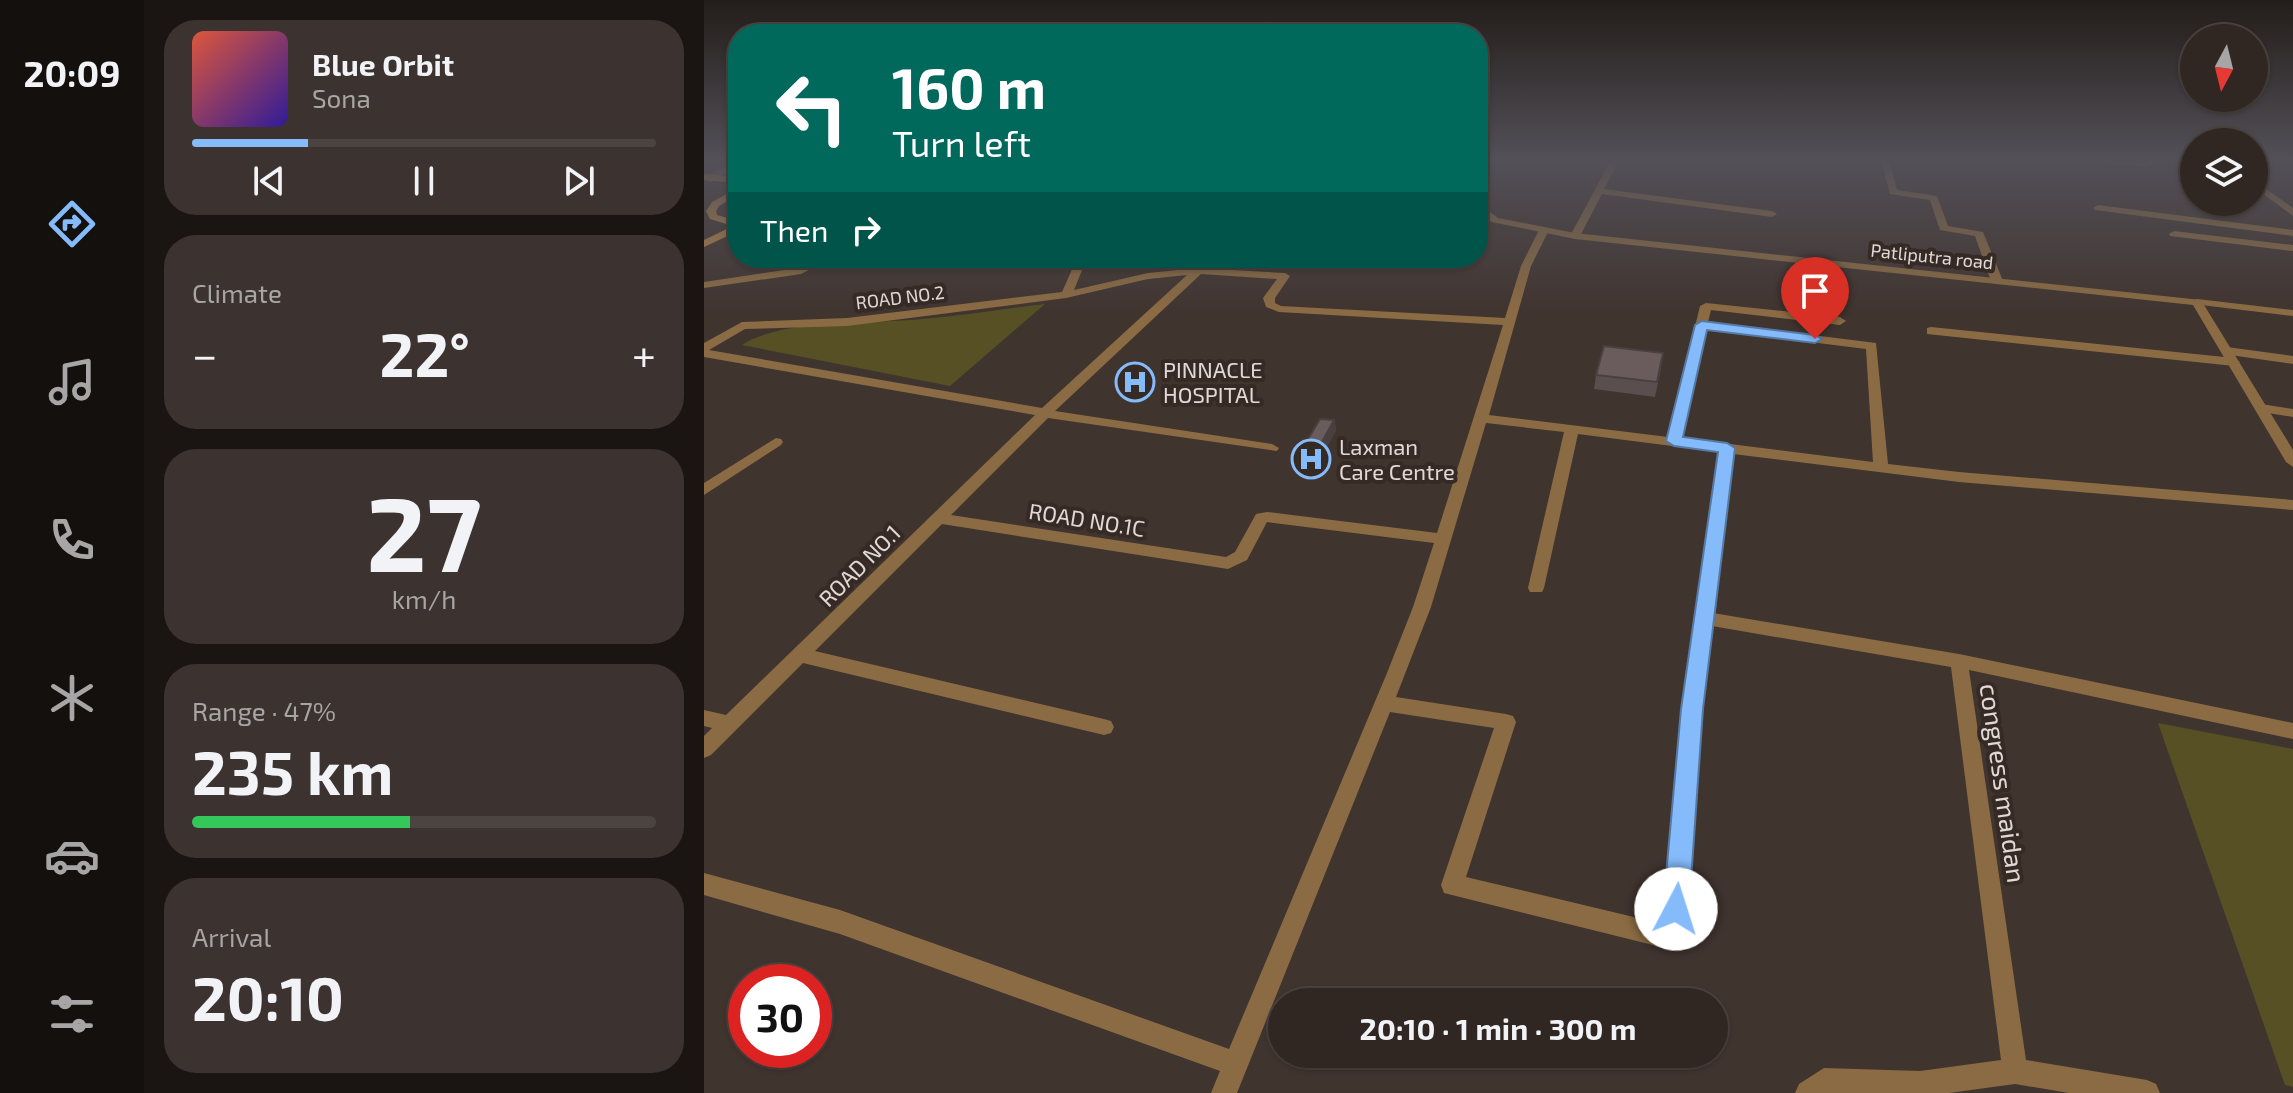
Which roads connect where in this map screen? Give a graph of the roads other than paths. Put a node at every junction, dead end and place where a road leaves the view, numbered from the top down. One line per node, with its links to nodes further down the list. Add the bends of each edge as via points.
1 (711, 211): 8 (main road)
2 (1587, 211): 15 (street)
3 (1749, 211): 7 (street)
4 (1938, 211): 21 (street, via 1944,228 1979,234)
5 (2121, 211): 13 (street)
6 (1488, 214): 11 (street, Patliputra road)
7 (1772, 214)
8 (721, 222): 9 (main road); 10 (main road)
9 (728, 224)
10 (704, 230)
11 (1544, 230): 15 (street, Patliputra road); 27 (street, via 1526,266)
12 (728, 231): 16 (main road)
13 (2293, 233)
14 (2174, 234): 17 (street)
15 (1575, 236): 21 (street, Patliputra road)
16 (704, 244)
17 (2293, 248)
18 (807, 268): 22 (street)
19 (1078, 268): 23 (street)
20 (1198, 271): 23 (street, via 1148,276); 27 (street, via 1285,276 1269,298 1279,309); 34 (street, ROAD NO.1)
21 (1997, 281): 24 (street, Patliputra road)
22 (704, 285)
23 (1066, 295): 30 (street, ROAD NO.2, via 847,322 742,326)
24 (2197, 302): 25 (street, Patliputra road); 31 (street)
25 (2289, 312)
26 (1840, 321): 28 (street, via 1706,306)
27 (1510, 322): 36 (street)
28 (1702, 325): 38 (street); 43 (street, via 1872,346)
29 (1931, 331): 31 (street)
30 (704, 350): 34 (street)
31 (2230, 357): 32 (street); 33 (street)
32 (2293, 360)
33 (2261, 408): 35 (street); 42 (street)
34 (1045, 413): 40 (street); 46 (street, ROAD NO.1)
35 (2293, 413)
36 (1481, 418): 37 (street); 47 (street)
37 (1572, 429): 38 (street); 48 (street)
38 (1674, 441): 41 (street)
39 (776, 442): 44 (street)
40 (1272, 448)
41 (1727, 448): 43 (street); 49 (street)
42 (2293, 462)
43 (1881, 467): 45 (street)
44 (704, 490)
45 (2293, 505)
46 (938, 518): 47 (street, ROAD NO.1C, via 1228,563 1241,556 1261,518 1267,517); 50 (street, ROAD NO.1)
47 (1443, 539): 52 (street)
48 (1536, 588)
49 (1704, 618): 51 (street); 52 (street, via 1673,938 1452,885 1506,722)
50 (800, 655): 54 (street, ROAD NO.1); 55 (street)
51 (1959, 661): 56 (street, congress maidan); 60 (street, congress maidan)
52 (1384, 703): 59 (street)
53 (704, 718): 54 (street)
54 (729, 724): 57 (street, ROAD NO.1)
55 (1104, 727)
56 (2293, 731)
57 (704, 749)
58 (704, 884): 59 (street, via 840,922)
59 (1235, 1064): 62 (street)
60 (2015, 1071): 61 (street); 64 (street)
61 (1970, 1085): 63 (street, via 1824,1081)
62 (1224, 1093)
63 (1808, 1093)
64 (2147, 1093)

